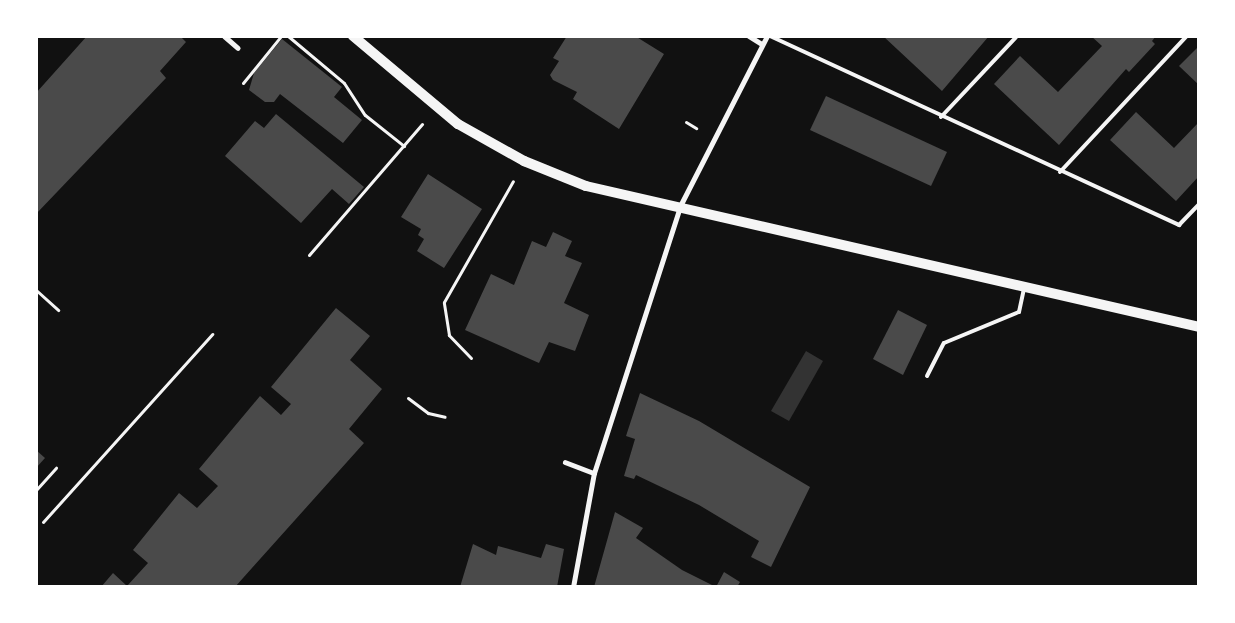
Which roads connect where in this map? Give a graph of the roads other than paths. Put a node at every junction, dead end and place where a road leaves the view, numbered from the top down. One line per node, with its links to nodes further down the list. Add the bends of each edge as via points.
1 (224, 36): 8 (street)
2 (353, 36): 12 (main road, via 435,108 524,161 606,193)
3 (749, 36): 7 (street)
4 (769, 36): 7 (street); 9 (lane)
5 (1017, 36): 9 (lane)
6 (1187, 36): 10 (lane)
7 (762, 44): 12 (street)
8 (238, 48)
9 (942, 117): 10 (lane)
10 (1060, 172): 11 (lane, via 1179,225)
11 (1199, 204)
12 (680, 206): 13 (main road); 17 (street)
13 (1024, 286): 14 (main road); 15 (lane, via 1019,312 944,343)
14 (1199, 327)
15 (927, 376)
16 (565, 462): 17 (street)
17 (594, 473): 18 (street)
18 (573, 587)

